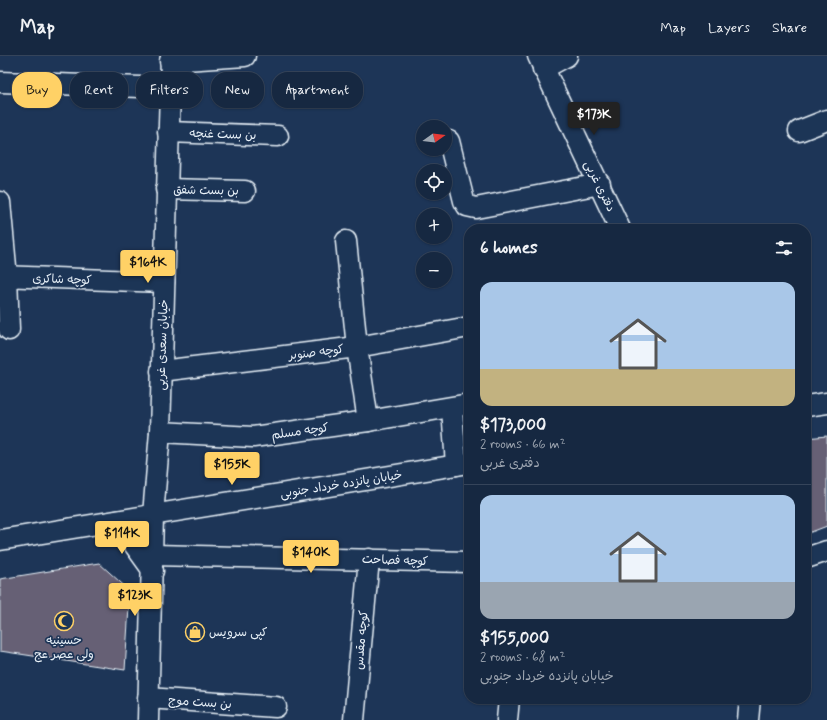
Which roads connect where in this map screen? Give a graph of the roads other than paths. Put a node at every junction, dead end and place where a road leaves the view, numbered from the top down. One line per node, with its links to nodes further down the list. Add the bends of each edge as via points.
1 (245, 56): 3 (street)
2 (567, 56): 4 (street)
3 (170, 59): 5 (street, خیابان سعدی غربی)
4 (540, 62): 14 (street, دفتری غربی)
5 (170, 72)
6 (0, 82): 7 (street)
7 (136, 87)
8 (169, 108): 11 (street, خیابان سعدی غربی)
9 (827, 120): 10 (street)
10 (799, 131)
11 (168, 132): 12 (street, بن بست غنچه); 15 (street, خیابان سعدی غربی)
12 (278, 136)
13 (452, 150): 14 (street, via 467,206 476,208)
14 (600, 184): 18 (street, دفتری غربی)
15 (166, 189): 16 (street, بن بست شفق); 21 (street, خیابان سعدی غربی)
16 (245, 191)
17 (0, 202): 20 (street)
18 (618, 224)
19 (346, 241): 24 (street)
20 (3, 276): 21 (street, کوچه شاکری); 23 (street)
21 (164, 282): 25 (street, خیابان سعدی غربی)
22 (464, 328): 24 (street, کوچه صنوبر)
23 (9, 330)
24 (357, 347): 25 (street, کوچه صنوبر); 29 (street)
25 (161, 370): 30 (street, خیابان سعدی غربی)
26 (827, 403): 27 (street)
27 (811, 405)
28 (460, 406): 29 (street, کوچه مسلم); 31 (street)
29 (368, 421): 30 (street, کوچه مسلم, via 253,437)
30 (160, 432): 32 (street, خیابان سعدی غربی)
31 (463, 464): 32 (street, خیابان پانزده خرداد جنوبی)
32 (153, 515): 33 (street, خیابان پانزده خرداد جنوبی); 39 (street, خیابان سعدی غربی)
33 (117, 521): 34 (street, خیابان پانزده خرداد جنوبی); 39 (street)
34 (0, 540)
35 (827, 550): 36 (street)
36 (811, 556)
37 (368, 559): 38 (street, کوچه فصاحت); 39 (street, کوچه فصاحت); 45 (street, کوچه مقدس)
38 (464, 562)
39 (153, 563): 40 (street, خیابان سعدی غربی)
40 (148, 698): 43 (street, بن بست موج); 44 (street, خیابان سعدی غربی)
41 (509, 704): 46 (street)
42 (750, 704): 47 (street)
43 (276, 707)
44 (148, 720)
45 (354, 720)
46 (507, 720)
47 (748, 720)

